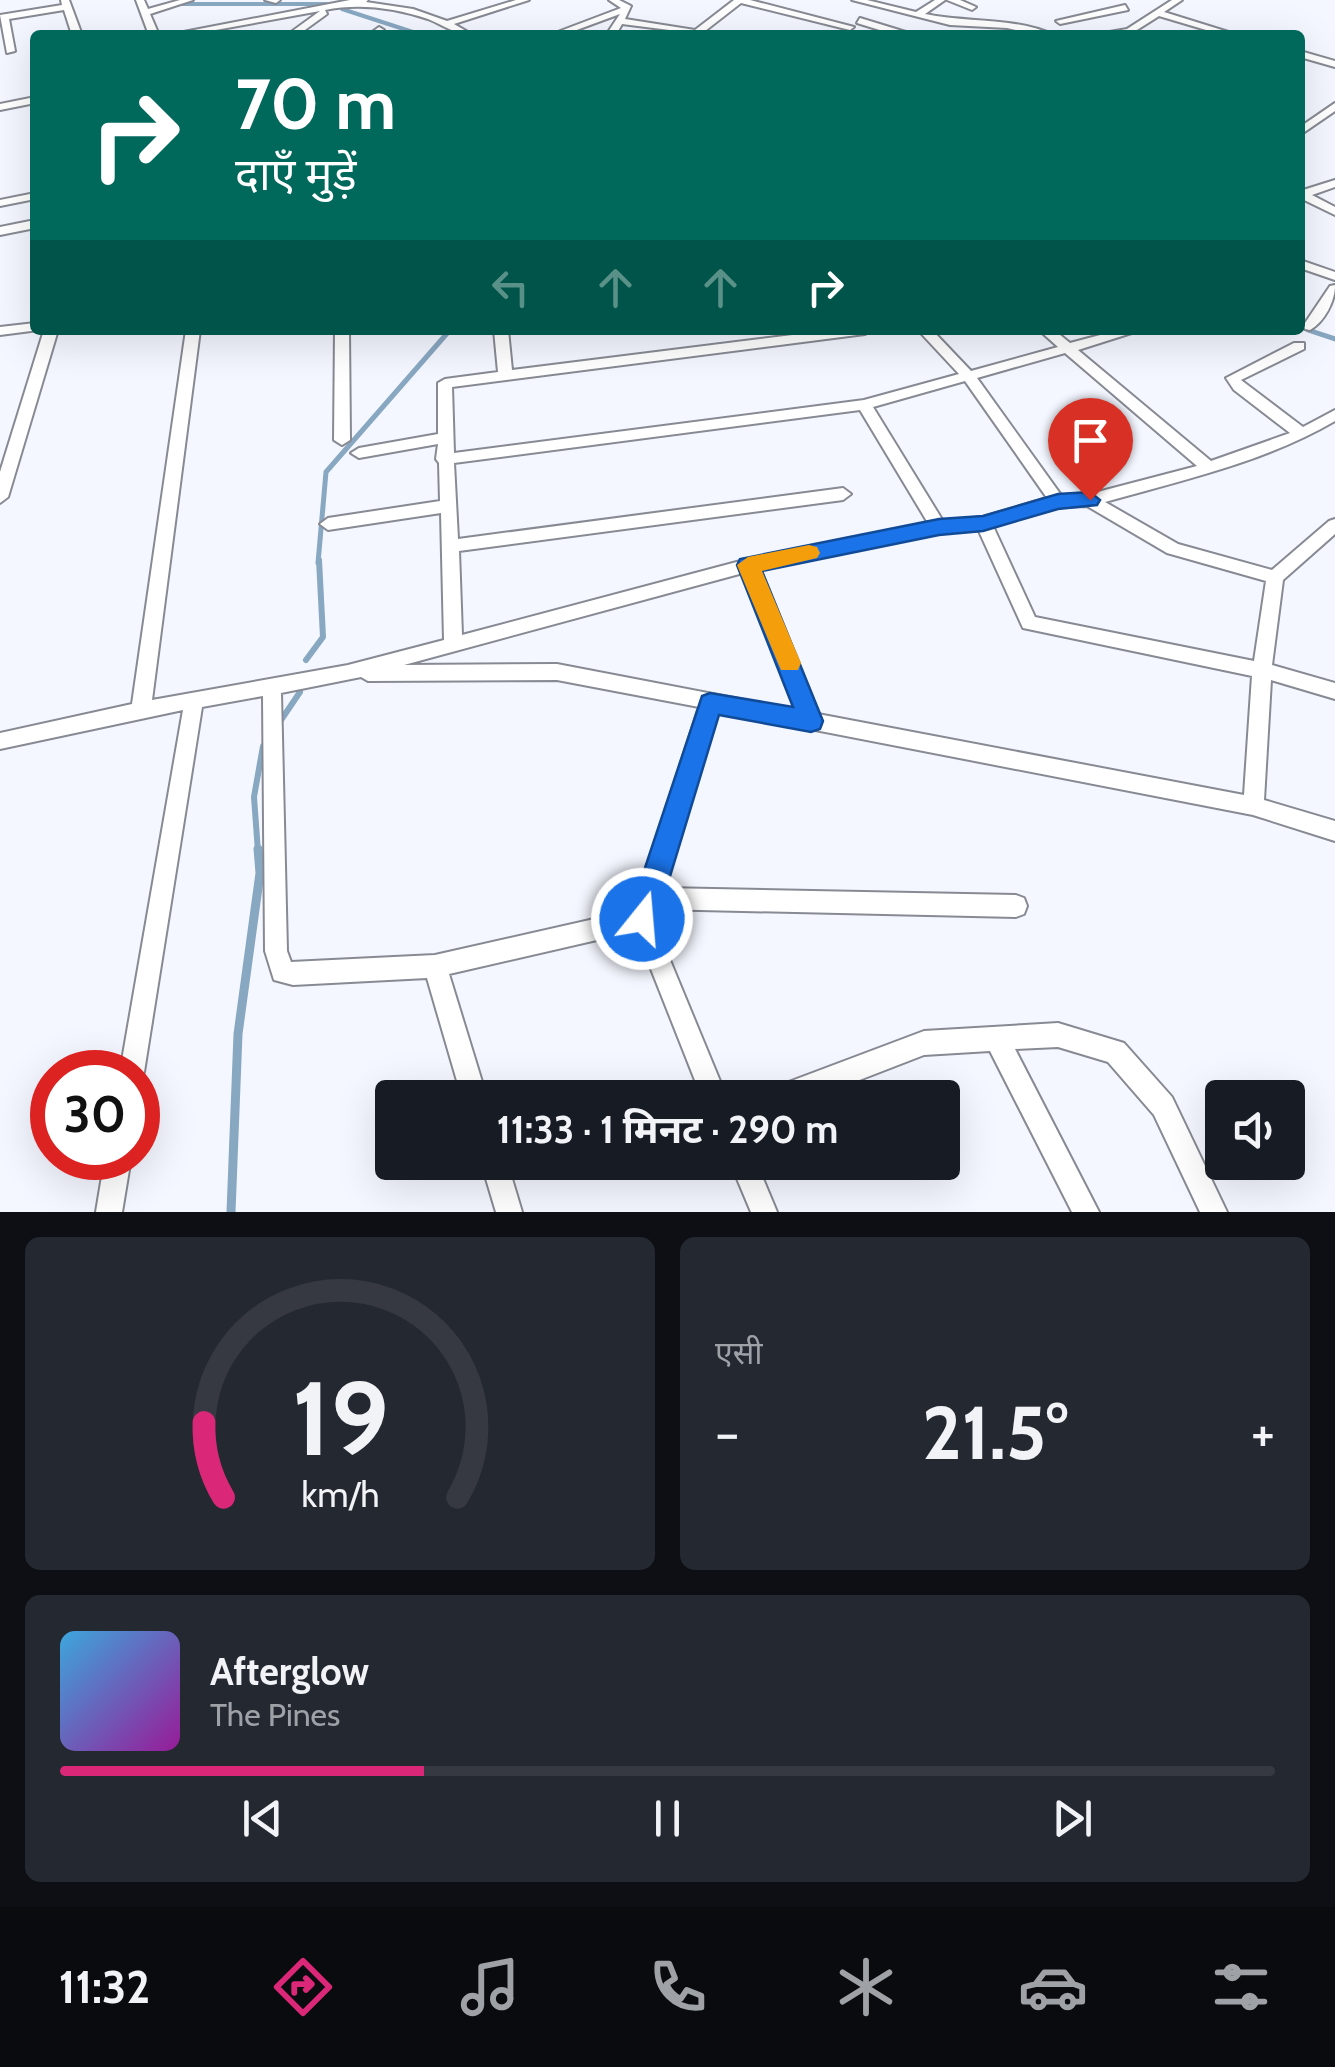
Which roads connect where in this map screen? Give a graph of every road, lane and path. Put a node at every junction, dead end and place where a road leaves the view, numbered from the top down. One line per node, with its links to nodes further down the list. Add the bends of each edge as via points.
1 (140, 0): 21 (street)
2 (188, 0): 21 (street)
3 (364, 0): 14 (street)
4 (410, 0): 15 (street)
5 (525, 0): 29 (street)
6 (613, 0): 18 (street)
7 (856, 0): 17 (street)
8 (893, 0): 17 (street)
9 (941, 0): 23 (street)
10 (951, 0): 16 (street)
11 (1109, 0): 19 (street)
12 (1178, 0): 22 (street)
13 (66, 3): 24 (street); 32 (street)
14 (353, 4): 15 (street); 34 (street)
15 (391, 5): 29 (street)
16 (972, 6)
17 (884, 7): 23 (street); 30 (street)
18 (628, 8): 25 (street); 38 (street)
19 (1124, 8): 26 (street); 31 (street)
20 (326, 10): 36 (street)
21 (145, 13): 33 (street)
22 (1157, 13): 31 (street); 47 (street)
23 (917, 15): 27 (street)
24 (2, 17): 48 (street)
25 (621, 21): 39 (street); 40 (street)
26 (1060, 21)
27 (950, 22): 44 (street); 45 (street)
28 (260, 24): 35 (street)
29 (449, 24): 37 (street)
30 (855, 24): 41 (street, via 739,0); 42 (street); 43 (street)
31 (1144, 26): 46 (street)
32 (74, 30)
33 (152, 30)
34 (202, 30)
35 (263, 30)
36 (299, 30)
37 (459, 30)
38 (568, 30)
39 (615, 30)
40 (678, 30)
41 (701, 30)
42 (845, 30)
43 (883, 30)
44 (955, 30)
45 (1028, 30)
46 (1133, 30)
47 (1216, 30)
48 (10, 51)
49 (1305, 55): 50 (street)
50 (1335, 64)
51 (30, 101): 53 (street)
52 (1335, 106): 54 (street)
53 (0, 107)
54 (1305, 128)
55 (1335, 183): 56 (street)
56 (1305, 194)
57 (30, 197): 59 (street)
58 (1305, 197): 60 (street)
59 (0, 203)
60 (1335, 210)
61 (30, 225): 62 (street)
62 (0, 231)
63 (1305, 266): 64 (street)
64 (1335, 276)
65 (1335, 289): 66 (street)
66 (1310, 326)
67 (30, 328): 68 (street)
68 (0, 331)
69 (49, 335): 92 (street)
70 (192, 335): 110 (street)
71 (342, 335): 87 (street)
72 (501, 335): 81 (street)
73 (729, 335): 79 (street)
74 (930, 335): 82 (street)
75 (1052, 335): 80 (street)
76 (1118, 335): 80 (street)
77 (790, 336): 79 (street)
78 (1300, 346): 85 (street, via 1234,378)
79 (733, 348): 81 (street)
80 (1072, 350): 82 (street); 90 (street)
81 (505, 374): 86 (street, via 445,383)
82 (970, 378): 83 (street); 94 (street)
83 (864, 405): 89 (street); 99 (street)
84 (1330, 424): 85 (street)
85 (1302, 434): 90 (street)
86 (445, 438): 88 (street); 89 (street)
87 (342, 440)
88 (359, 454)
89 (444, 459): 95 (street)
90 (1209, 468): 93 (street)
91 (843, 494): 100 (street)
92 (0, 497)
93 (1090, 500): 94 (street); 102 (street, via 1173,549)
94 (1058, 502): 97 (street)
95 (448, 506): 96 (street); 100 (street)
96 (328, 524)
97 (983, 524): 99 (street); 104 (street, via 1029,623)
98 (1335, 526): 102 (street)
99 (939, 527): 101 (street)
100 (452, 546): 103 (street)
101 (748, 565): 103 (street); 111 (street)
102 (1275, 577): 104 (street)
103 (453, 641): 105 (street)
104 (1262, 670): 107 (street); 113 (street)
105 (348, 673): 106 (street); 109 (street, via 556,672)
106 (272, 686): 108 (street); 117 (street, via 278,966 293,974)
107 (1335, 691)
108 (194, 700): 110 (street); 119 (street)
109 (710, 703): 111 (street); 116 (street)
110 (141, 710): 112 (street)
111 (811, 721): 113 (street)
112 (0, 742)
113 (1253, 806): 114 (street)
114 (1335, 831)
115 (1016, 906): 116 (street)
116 (646, 908): 117 (street); 121 (street)
117 (435, 966): 120 (street)
118 (997, 1039): 122 (street, via 924,1043); 129 (street); 130 (street, via 1058,1036 1115,1052 1162,1106)
119 (136, 1050)
120 (470, 1080)
121 (708, 1080)
122 (827, 1080)
123 (114, 1180): 126 (street)
124 (499, 1180): 127 (street)
125 (750, 1180): 128 (street)
126 (109, 1212)
127 (509, 1212)
128 (764, 1212)
129 (1086, 1212)
130 (1214, 1212)

